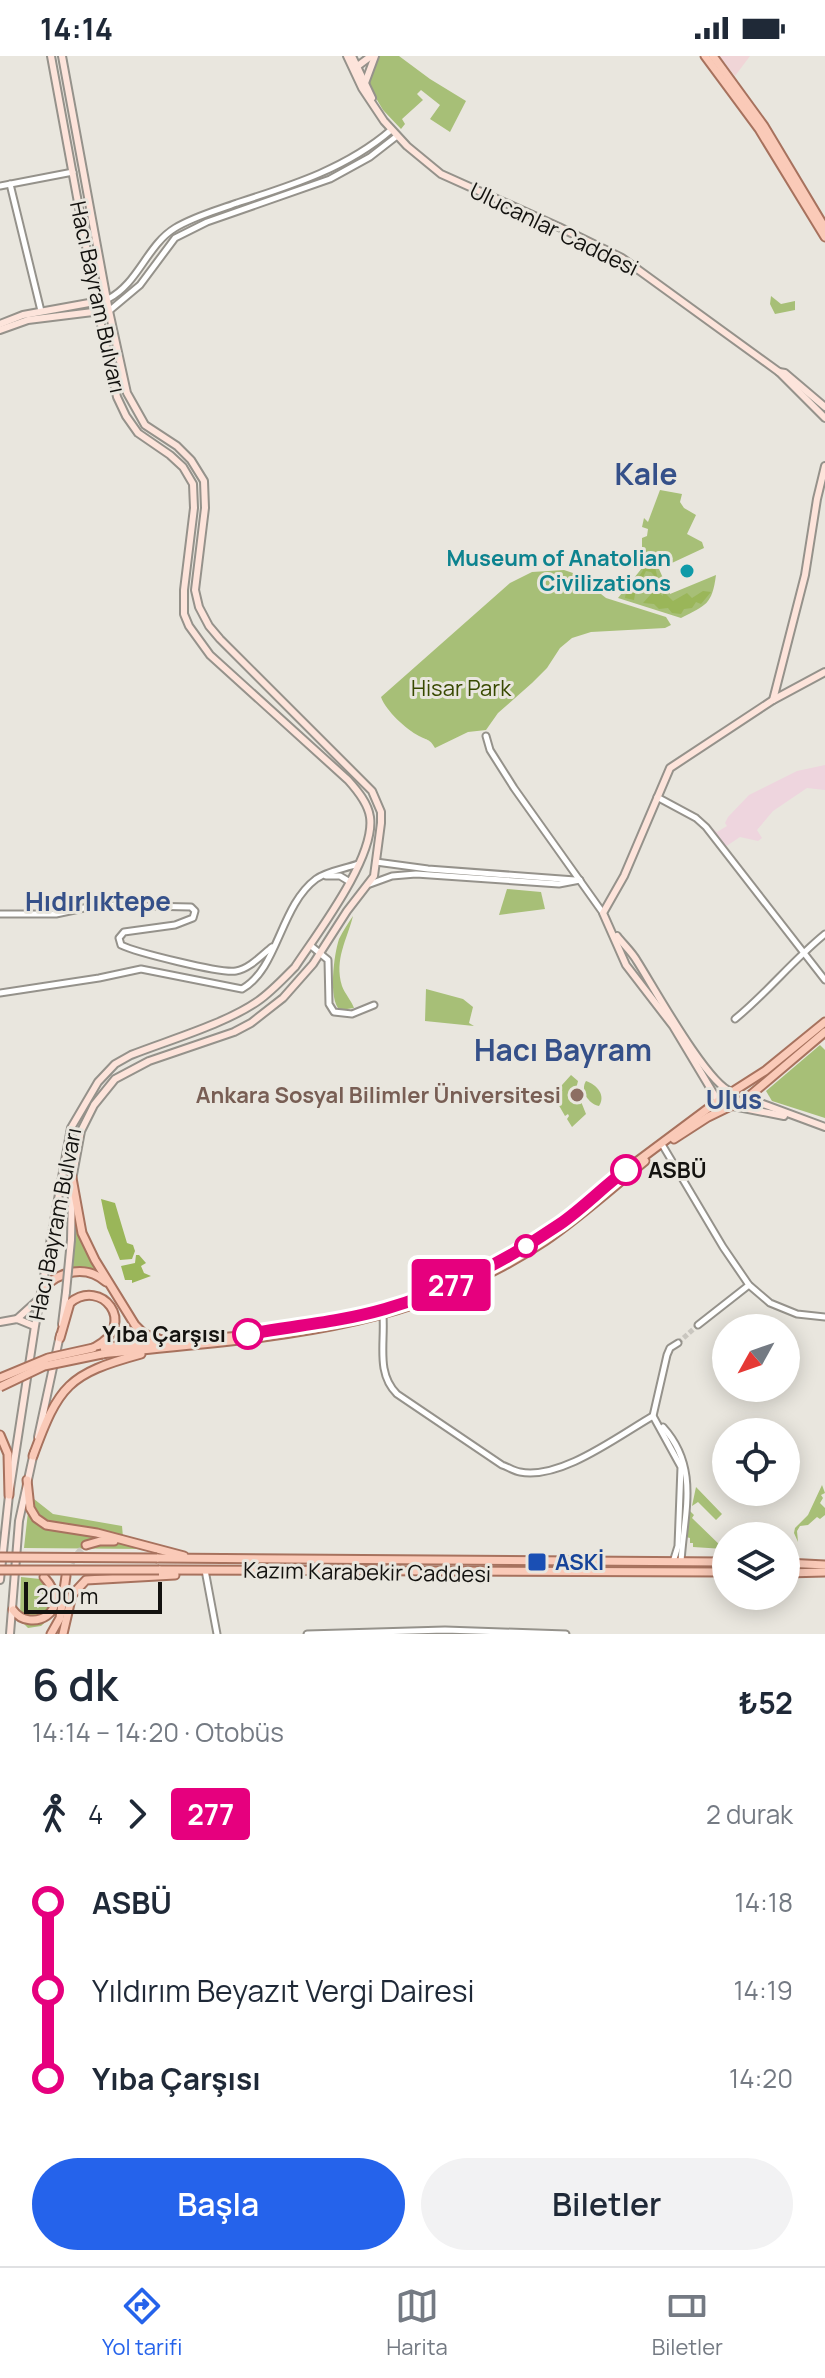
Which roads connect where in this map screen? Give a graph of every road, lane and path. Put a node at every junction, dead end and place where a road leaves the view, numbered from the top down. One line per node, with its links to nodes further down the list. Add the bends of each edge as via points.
1 (51, 56): 11 (main road, Hacı Bayram Bulvarı)
2 (62, 56): 16 (main road, Hacı Bayram Bulvarı)
3 (362, 56): 7 (main road)
4 (373, 56): 7 (main road); 8 (main road)
5 (705, 56): 15 (main road, via 759,129)
6 (713, 56): 14 (main road, via 764,126)
7 (352, 62): 8 (main road, Ulucanlar Caddesi); 9 (main road, Ulucanlar Caddesi)
8 (365, 83): 9 (main road, Ulucanlar Caddesi)
9 (375, 109): 10 (main road, Ulucanlar Caddesi)
10 (394, 133): 16 (street, via 334,169 200,215 170,231 127,285); 20 (street, via 366,160 330,179 175,238 140,285); 23 (main road, Ulucanlar Caddesi, via 445,177 622,258)
11 (73, 172): 12 (street); 17 (main road, Hacı Bayram Bulvarı)
12 (10, 184): 13 (street); 18 (street)
13 (0, 186)
14 (825, 228)
15 (825, 237)
16 (108, 299): 17 (main road); 20 (main road, Hacı Bayram Bulvarı)
17 (97, 302): 18 (main road); 19 (main road, Hacı Bayram Bulvarı)
18 (41, 311): 21 (main road)
19 (98, 311): 20 (main road); 22 (main road, via 28,320); 34 (main road, Hacı Bayram Bulvarı, via 126,416 138,433 183,467 193,484 184,590 189,626 210,655 358,792 371,819)
20 (109, 311): 33 (main road, Hacı Bayram Bulvarı, via 135,410 145,425 191,460 204,481 195,590 199,607 220,639 372,791 381,812)
21 (0, 324)
22 (0, 330)
23 (779, 372): 24 (main road); 25 (main road)
24 (825, 407)
25 (825, 418)
26 (825, 466): 28 (main road)
27 (825, 672): 29 (main road)
28 (778, 684): 29 (main road); 30 (main road)
29 (786, 694): 30 (main road)
30 (773, 700): 32 (main road, via 670,768)
31 (486, 736): 36 (street, via 493,756)
32 (657, 797): 39 (main road); 46 (street, via 706,827)
33 (376, 862): 34 (main road); 36 (street); 38 (main road, Hacı Bayram Bulvarı)
34 (358, 864): 35 (street); 37 (main road, Hacı Bayram Bulvarı)
35 (321, 877): 37 (street, via 340,876); 44 (street, via 295,904)
36 (580, 880): 38 (street, via 559,884 414,874); 39 (street)
37 (351, 882): 38 (main road); 43 (main road, Hacı Bayram Bulvarı)
38 (370, 884): 45 (main road, Hacı Bayram Bulvarı)
39 (603, 913): 41 (main road)
40 (0, 914): 44 (street, via 56,914 98,905 191,907 193,918 124,932 121,945 225,972 243,969)
41 (611, 930): 47 (main road); 48 (main road)
42 (825, 934): 46 (street)
43 (310, 945): 45 (street); 66 (main road, Hacı Bayram Bulvarı, via 260,1000 131,1055 98,1082 71,1128)
44 (272, 947): 52 (street, via 264,969 242,989 141,969)
45 (320, 952): 53 (street, via 328,963 334,1012 358,1013); 64 (main road, Hacı Bayram Bulvarı, via 283,998 251,1023 115,1079 81,1131)
46 (802, 952): 51 (street); 54 (street)
47 (633, 955): 48 (main road); 49 (main road)
48 (625, 963): 50 (main road)
49 (639, 964): 50 (main road); 57 (main road, via 709,1073)
50 (631, 971): 59 (main road, via 673,1026)
51 (825, 980)
52 (0, 993)
53 (374, 1005)
54 (735, 1019)
55 (825, 1022): 57 (main road)
56 (825, 1032): 58 (main road)
57 (732, 1092): 58 (main road); 59 (main road)
58 (747, 1098): 60 (main road); 61 (main road)
59 (718, 1101): 60 (main road); 75 (main road, via 562,1222 468,1278 401,1304 345,1318 241,1336)
60 (733, 1106): 61 (main road); 63 (main road)
61 (803, 1121): 62 (main road)
62 (825, 1127)
63 (663, 1146): 65 (street); 68 (main road, via 534,1248 463,1287)
64 (72, 1178): 67 (main road, via 82,1233); 74 (main road, Hacı Bayram Bulvarı, bridge)
65 (749, 1285): 69 (street, via 770,1303); 72 (street)
66 (41, 1293): 67 (main road, via 55,1278 81,1270 98,1275); 70 (main road); 73 (main road, Hacı Bayram Bulvarı)
67 (116, 1293): 75 (main road, via 144,1334)
68 (383, 1316): 78 (main road, via 255,1340); 82 (street, via 388,1384 491,1459 521,1472 564,1466)
69 (825, 1317)
70 (17, 1319): 71 (main road); 73 (main road)
71 (0, 1322)
72 (698, 1325)
73 (35, 1326): 86 (main road, Hacı Bayram Bulvarı)
74 (60, 1338): 77 (main road, via 70,1303 87,1295 99,1297 110,1305 116,1320 112,1333); 79 (main road, Hacı Bayram Bulvarı)
75 (170, 1341): 77 (main road)
76 (678, 1343): 82 (street, via 670,1348)
77 (93, 1348): 79 (main road, bridge)
78 (163, 1348): 79 (main road, bridge); 84 (main road, via 94,1368 69,1384 48,1414)
79 (49, 1361): 80 (main road, bridge); 81 (main road, bridge); 84 (main road, Hacı Bayram Bulvarı)
80 (0, 1378)
81 (0, 1387)
82 (653, 1416): 95 (street, via 674,1440 685,1465)
83 (0, 1435): 86 (main road, via 8,1454)
84 (33, 1456): 85 (main road, Hacı Bayram Bulvarı)
85 (27, 1480): 89 (main road, via 30,1508 46,1525); 106 (main road, Hacı Bayram Bulvarı)
86 (9, 1495): 87 (main road, Hacı Bayram Bulvarı)
87 (6, 1521): 88 (main road); 105 (main road, Hacı Bayram Bulvarı)
88 (0, 1533)
89 (140, 1544): 90 (main road, via 109,1540); 92 (main road)
90 (86, 1545)
91 (0, 1557): 92 (main road, Kazım Karabekir Caddesi, bridge)
92 (193, 1558): 95 (main road, Kazım Karabekir Caddesi)
93 (712, 1562): 95 (main road, Kazım Karabekir Caddesi)
94 (825, 1562): 96 (main road)
95 (677, 1563)
96 (800, 1563)
97 (4, 1570): 98 (main road, Kazım Karabekir Caddesi, bridge)
98 (26, 1570): 100 (main road, Kazım Karabekir Caddesi, bridge); 108 (main road, bridge, via 44,1577 52,1588 55,1602)
99 (205, 1570): 100 (main road, Kazım Karabekir Caddesi); 101 (main road, Kazım Karabekir Caddesi); 111 (street)
100 (193, 1571): 110 (main road, via 86,1580 72,1595)
101 (712, 1572)
102 (800, 1573): 103 (main road)
103 (825, 1574)
104 (66, 1576): 108 (main road, via 60,1618)
105 (0, 1580)
106 (13, 1610): 107 (main road); 109 (main road, Hacı Bayram Bulvarı)
107 (20, 1626)
108 (48, 1632)
109 (10, 1634)
110 (63, 1634)
111 (217, 1634)
112 (307, 1634): 113 (street)
113 (566, 1634)

